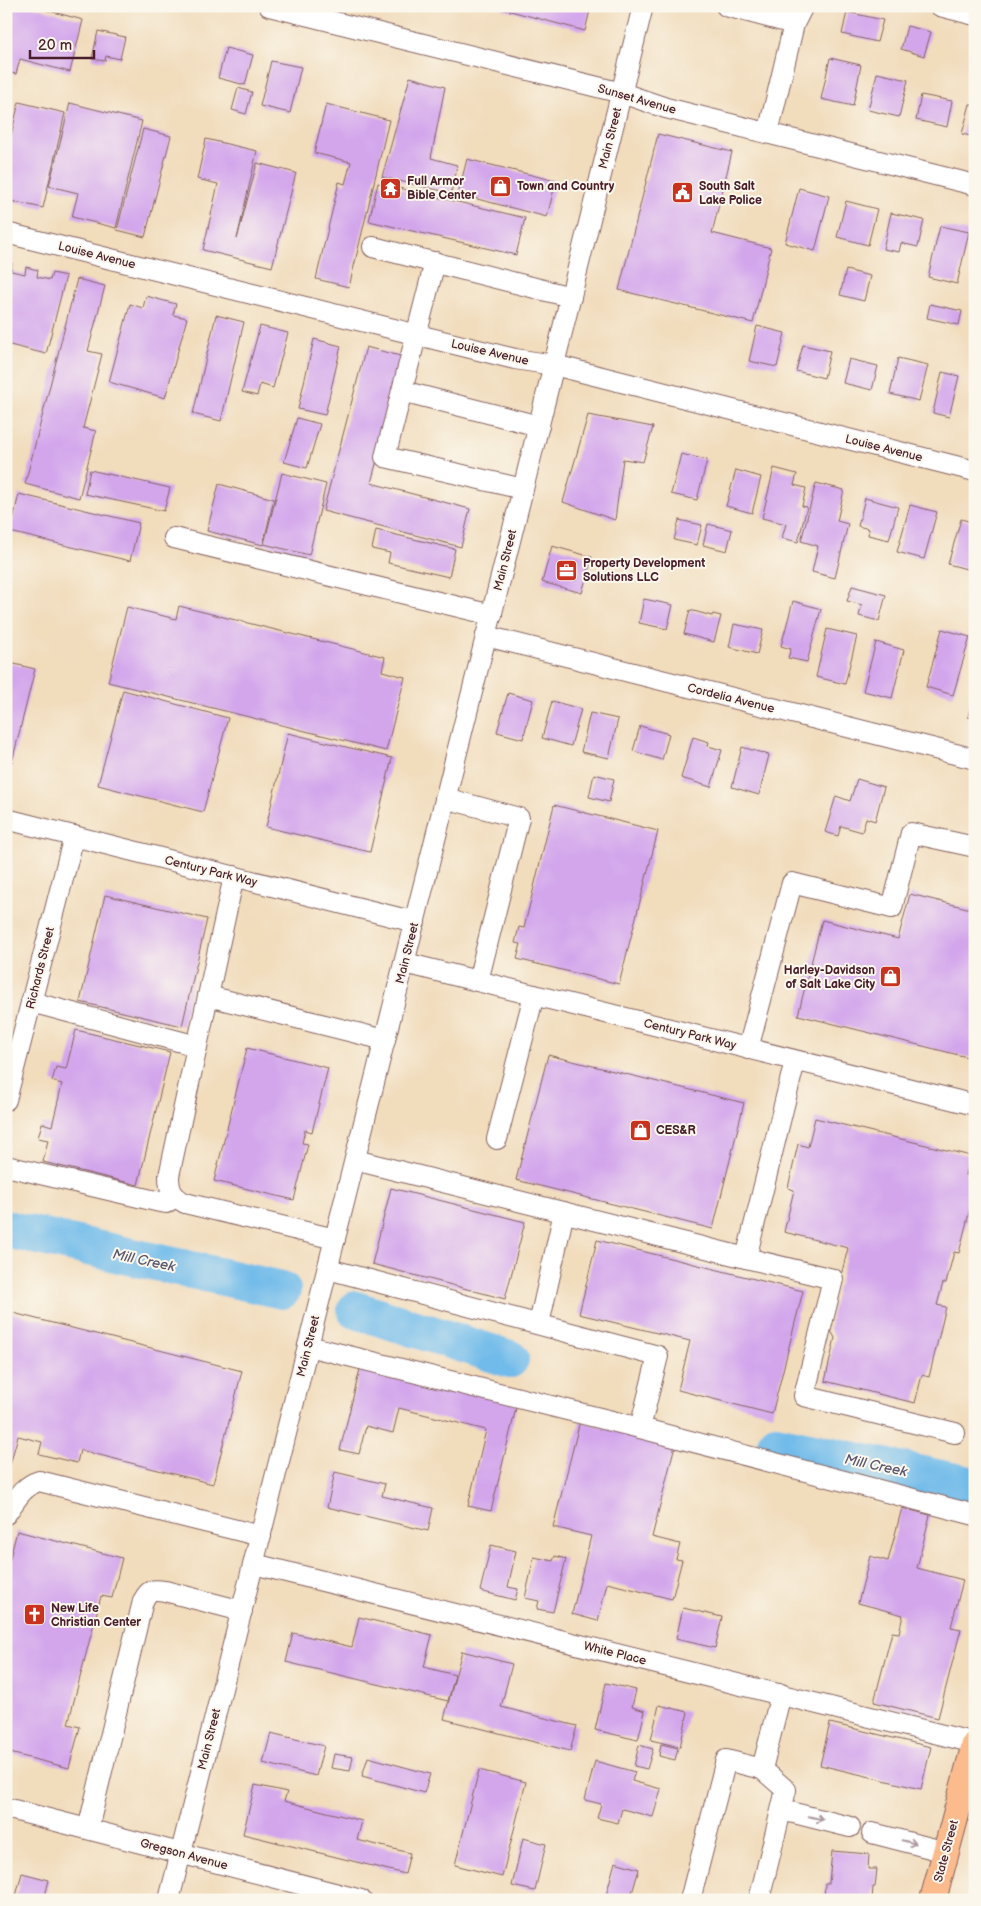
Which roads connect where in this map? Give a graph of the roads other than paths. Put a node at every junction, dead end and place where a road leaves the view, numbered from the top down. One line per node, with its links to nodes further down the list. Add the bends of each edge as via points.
1 (269, 6): 7 (street, Sunset Avenue)
2 (643, 6): 7 (street, Main Street)
3 (726, 6): 5 (street)
4 (940, 6): 6 (street)
5 (798, 15): 8 (street)
6 (975, 15)
7 (622, 93): 8 (street, Sunset Avenue, via 666,108); 13 (street, Main Street)
8 (768, 133): 9 (street, Sunset Avenue)
9 (975, 185)
10 (6, 233): 14 (street, Louise Avenue)
11 (373, 246): 12 (street)
12 (435, 262): 13 (street); 14 (street)
13 (571, 297): 15 (street, Main Street)
14 (416, 335): 15 (street, Louise Avenue); 16 (street)
15 (554, 365): 17 (street, Main Street); 18 (street, Louise Avenue)
16 (402, 391): 17 (street); 19 (street, via 385,457)
17 (539, 426): 19 (street, Main Street)
18 (975, 471)
19 (523, 489): 21 (street, Main Street)
20 (174, 538): 21 (street)
21 (492, 614): 22 (street, Main Street)
22 (486, 636): 23 (street, Cordelia Avenue); 24 (street, Main Street)
23 (975, 760)
24 (445, 798): 29 (street, Main Street); 31 (street, via 519,818)
25 (6, 819): 26 (street, Century Park Way)
26 (74, 836): 28 (street, Century Park Way); 34 (street, Richards Street)
27 (975, 847): 37 (street, via 911,832 892,908 792,883)
28 (234, 876): 29 (street, Century Park Way); 33 (street)
29 (415, 922): 30 (street, Main Street)
30 (405, 963): 31 (street, Century Park Way); 35 (street, Main Street)
31 (478, 981): 32 (street, Century Park Way)
32 (534, 995): 37 (street, Century Park Way); 41 (street)
33 (208, 996): 35 (street); 36 (street)
34 (32, 1002): 36 (street); 39 (street, Richards Street)
35 (385, 1040): 42 (street, Main Street)
36 (197, 1046): 44 (street, via 169,1176 169,1188)
37 (748, 1049): 38 (street, Century Park Way)
38 (795, 1061): 40 (street, Century Park Way); 47 (street)
39 (6, 1100)
40 (975, 1106)
41 (497, 1139)
42 (355, 1160): 45 (street); 46 (street, Main Street)
43 (6, 1166): 44 (street, via 160,1202 166,1203)
44 (175, 1197): 46 (street, via 185,1203)
45 (564, 1212): 47 (street); 49 (street)
46 (335, 1239): 48 (street, Main Street)
47 (746, 1258): 52 (street, via 833,1279 804,1396)
48 (328, 1269): 49 (street); 50 (street, Main Street)
49 (539, 1324): 51 (street, via 658,1356)
50 (308, 1346): 51 (street); 55 (street, Main Street)
51 (640, 1428): 54 (street)
52 (955, 1433)
53 (6, 1514): 55 (street, via 24,1488 40,1481)
54 (975, 1515)
55 (261, 1536): 56 (street, Main Street)
56 (254, 1564): 57 (street, Main Street); 58 (street, White Place)
57 (242, 1611): 64 (street, via 165,1591 153,1589 147,1592); 67 (street, Main Street)
58 (781, 1694): 59 (street, White Place); 60 (street)
59 (975, 1743): 66 (main road, State Street)
60 (762, 1769): 62 (street, via 786,1790); 70 (street, via 726,1760)
61 (6, 1808): 64 (street, Gregson Avenue)
62 (782, 1810): 63 (street, one-way to 63); 71 (street)
63 (850, 1827)
64 (88, 1829): 67 (street, Gregson Avenue)
65 (872, 1833): 66 (street, one-way to 66)
66 (946, 1852): 72 (main road, State Street)
67 (180, 1853): 68 (street, Gregson Avenue); 69 (street, Main Street)
68 (355, 1899)
69 (169, 1900)
70 (690, 1900)
71 (759, 1900)
72 (934, 1900)

